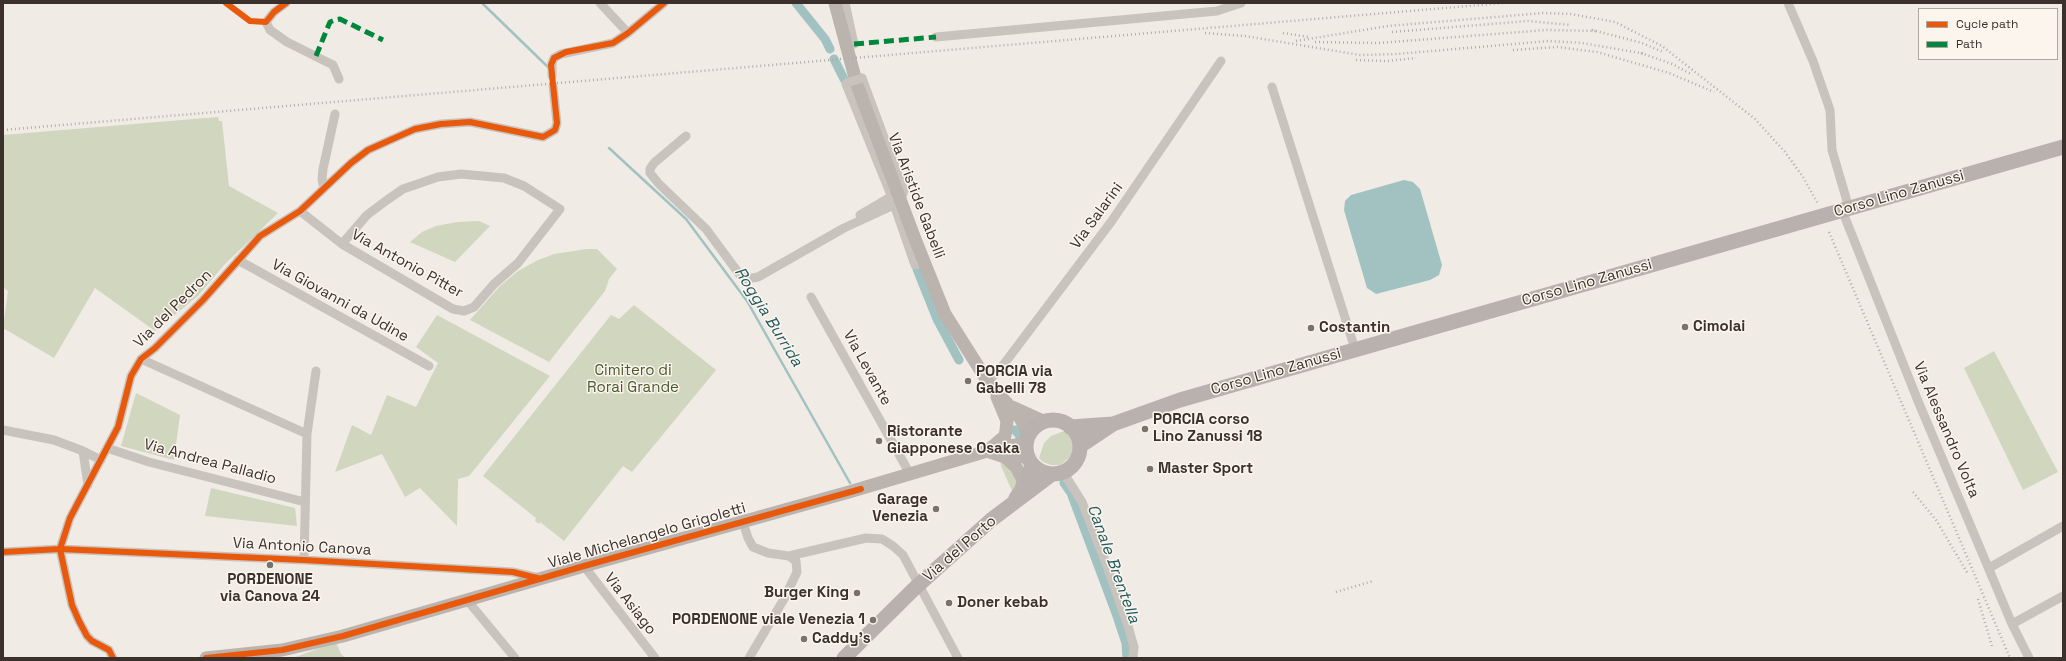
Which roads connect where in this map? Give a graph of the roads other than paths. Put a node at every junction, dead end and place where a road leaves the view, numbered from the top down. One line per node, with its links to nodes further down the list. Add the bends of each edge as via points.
1 (286, 3): 13 (street, via 266,22 270,30 287,42 333,65)
2 (600, 3): 8 (street)
3 (664, 3): 8 (street)
4 (835, 3): 20 (main road, Via Aristide Gabelli, via 857,85)
5 (845, 3): 10 (street)
6 (1241, 3): 9 (street, via 1217,11)
7 (1788, 3): 21 (street, Via Alessandro Volta, via 1830,110 1832,150)
8 (628, 33): 12 (street, via 613,43 561,54 554,58 551,65)
9 (936, 37)
10 (854, 44)
11 (1221, 61): 30 (street, Via Salarini, via 1111,222)
12 (552, 76)
13 (339, 79)
14 (553, 86): 19 (street, Via del Pedron, via 557,123 555,130 543,137 470,122 415,129 368,150 351,162)
15 (1272, 87): 26 (street)
16 (335, 114): 19 (street, via 323,169)
17 (686, 136): 20 (street, via 654,163 650,173 711,235 743,278 748,280 758,277)
18 (2063, 147): 21 (main road, Corso Lino Zanussi)
19 (324, 188): 22 (street, Via del Pedron)
20 (896, 199): 20 (street, bridge, via 904,191 862,78 847,83); 30 (main road, Via Aristide Gabelli, via 945,314)
21 (1846, 209): 26 (main road, Corso Lino Zanussi); 57 (street, Via Alessandro Volta, via 1915,393)
22 (300, 211): 23 (street, Via Antonio Pitter); 24 (street, Via del Pedron, via 260,236)
23 (342, 244): 23 (street, Via Antonio Pitter, via 452,309 464,311 474,307 494,284 518,264 560,209 524,186 504,178 461,174 438,176 403,189 387,200 367,215)
24 (238, 260): 27 (street, Via del Pedron, via 203,300); 28 (street, Via Giovanni da Udine)
25 (811, 297): 45 (street, Via Levante)
26 (1355, 349): 33 (main road, Corso Lino Zanussi, via 1180,400)
27 (141, 360): 36 (street); 39 (street, Via del Pedron, via 131,376 118,427)
28 (429, 366)
29 (316, 371): 36 (street)
30 (991, 385): 31 (main road, Via Aristide Gabelli); 41 (main road, Via Aristide Gabelli, via 1005,415 1006,430 1005,436)
31 (1012, 407): 32 (main road, Via Aristide Gabelli); 37 (main road, Via Aristide Gabelli)
32 (1045, 422): 34 (main road, via 1058,421); 37 (main road, via 1039,425)
33 (1113, 424): 34 (main road, Corso Lino Zanussi); 38 (main road, Corso Lino Zanussi)
34 (1070, 427): 38 (main road)
35 (3, 430): 40 (street, via 54,440)
36 (307, 434): 48 (street)
37 (1028, 439): 41 (main road); 43 (main road)
38 (1080, 446): 44 (main road, via 1074,464)
39 (107, 448): 42 (street, Via del Pedron); 48 (street, Via Andrea Palladio, via 149,462)
40 (83, 450): 42 (street); 46 (street)
41 (987, 451): 43 (main road, via 1010,452); 45 (main road); 47 (main road, via 1005,457 1016,467 1023,480)
42 (101, 460): 46 (street, Via del Pedron)
43 (1030, 462): 44 (main road, via 1045,473); 47 (main road, Via del Porto)
44 (1058, 473): 49 (main road, Via del Porto); 70 (street, via 1082,502 1128,626 1134,647)
45 (910, 474): 50 (main road, Viale Michelangelo Grigoletti)
46 (88, 485): 52 (street, Via del Pedron, via 70,518)
47 (1021, 492): 49 (main road, Via del Porto)
48 (305, 502): 55 (street)
49 (1004, 510): 59 (main road, Via del Porto)
50 (743, 522): 54 (street, via 753,547 768,553); 56 (main road, Viale Michelangelo Grigoletti)
51 (2063, 526): 57 (street)
52 (60, 549): 53 (street, Via Antonio Canova); 55 (street, Via Antonio Canova); 64 (street, via 72,605 79,621 87,636 108,650)
53 (3, 552)
54 (789, 556): 59 (street, via 866,538 882,539 903,555); 67 (street, via 796,561 798,572)
55 (304, 560): 58 (street, Via Antonio Canova, via 514,572)
56 (584, 566): 58 (main road, Viale Michelangelo Grigoletti); 66 (street, Via Asiago)
57 (1988, 568): 62 (street, Via Alessandro Volta)
58 (541, 579): 61 (main road, Viale Michelangelo Grigoletti)
59 (917, 587): 68 (main road, Via del Porto); 69 (street)
60 (2063, 596): 62 (street)
61 (467, 600): 63 (street); 65 (main road, Viale Michelangelo Grigoletti, via 343,636 282,650)
62 (2012, 624): 71 (street, Via Alessandro Volta)
63 (514, 657)
64 (113, 658)
65 (206, 658)
66 (655, 658)
67 (749, 658)
68 (844, 658)
69 (958, 658)
70 (1133, 658)
71 (2029, 658)

